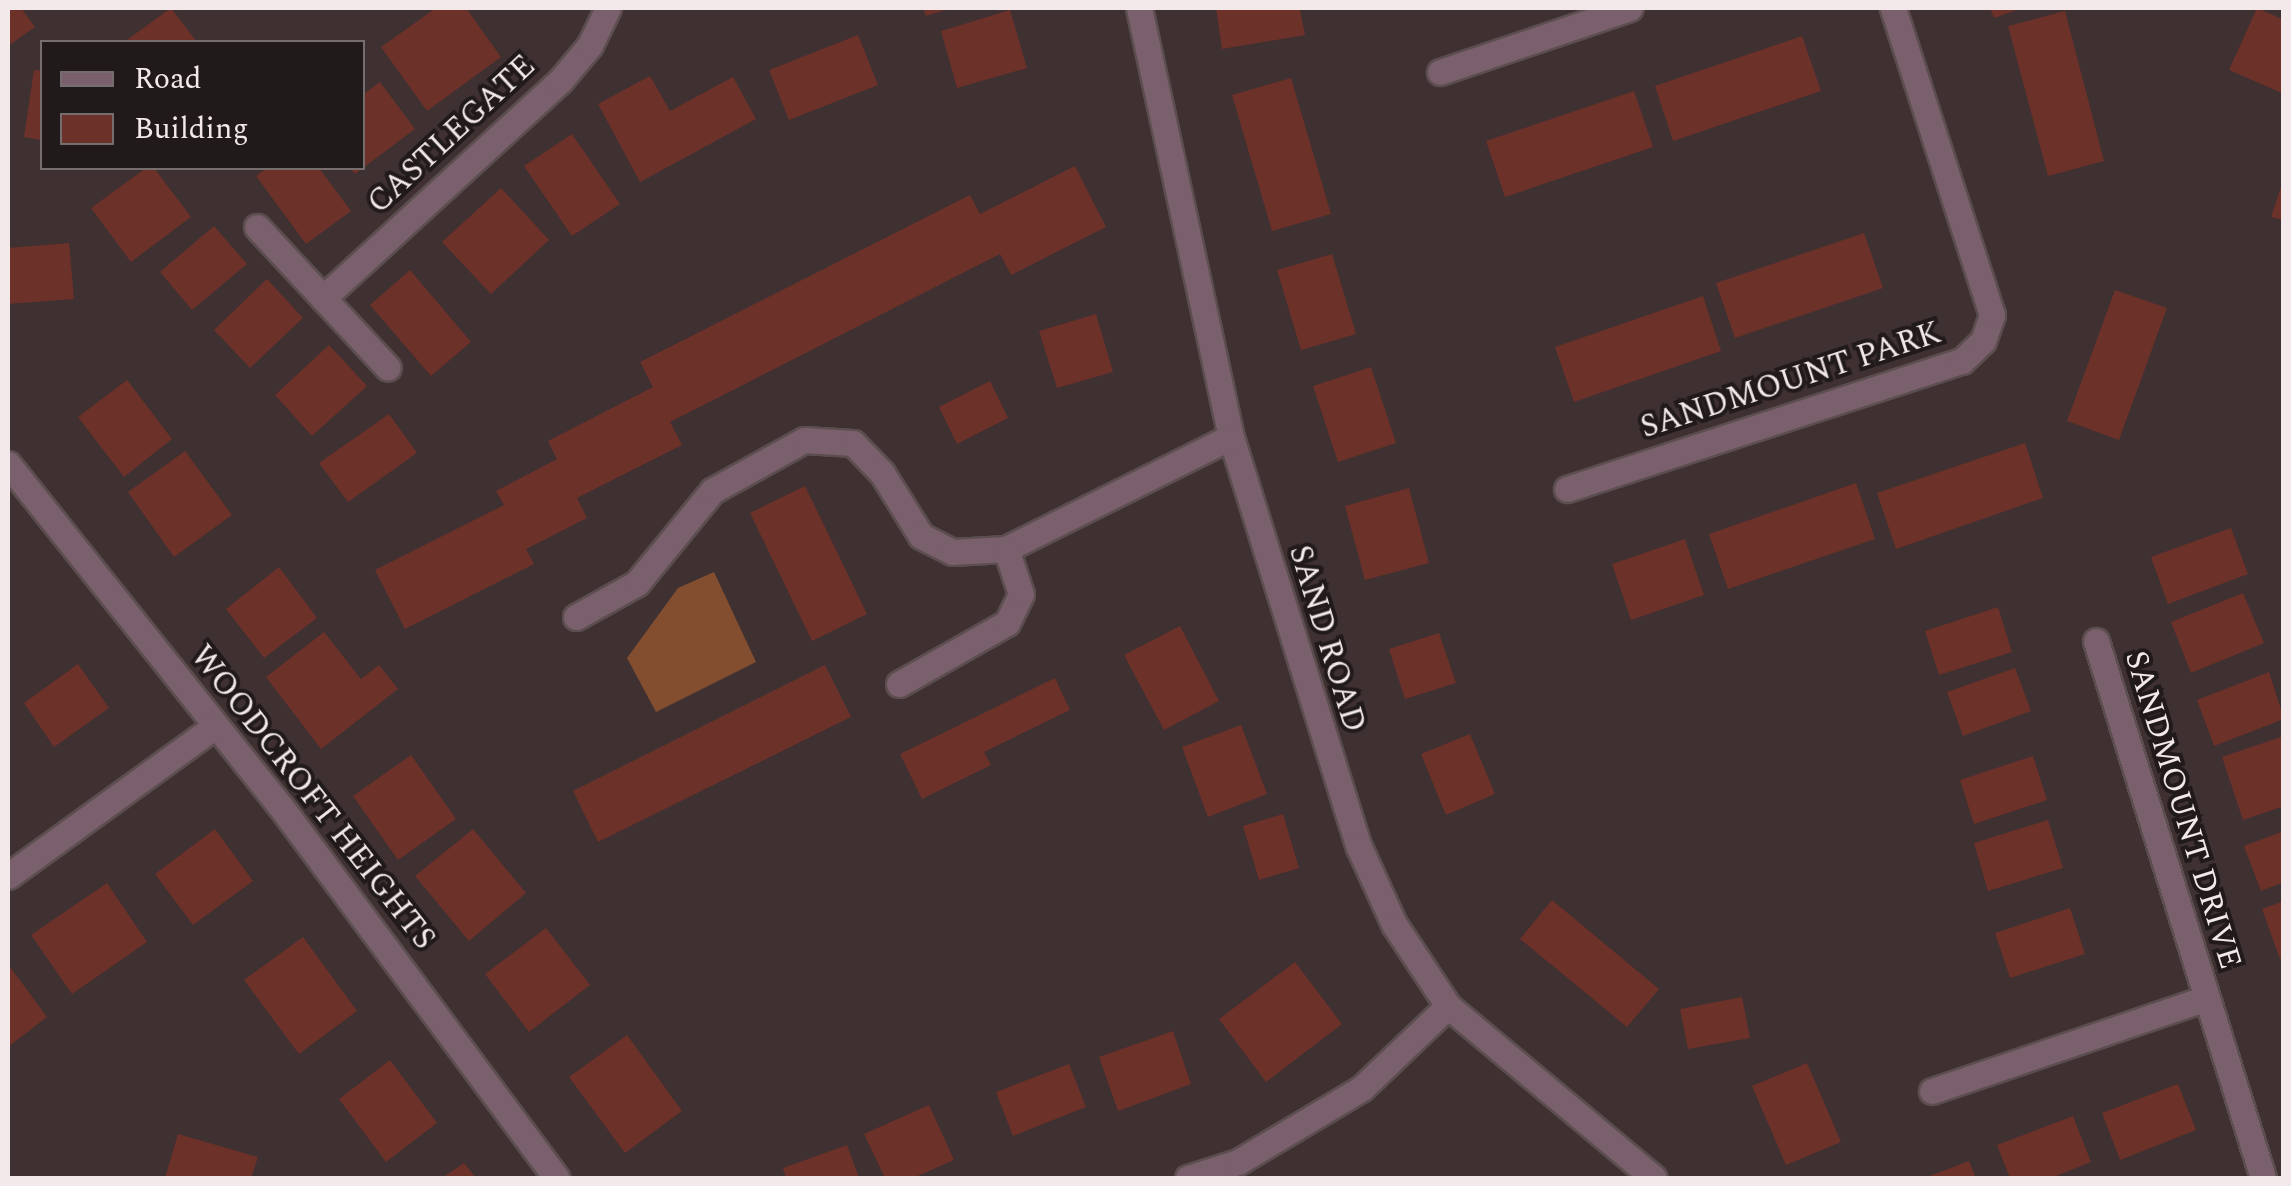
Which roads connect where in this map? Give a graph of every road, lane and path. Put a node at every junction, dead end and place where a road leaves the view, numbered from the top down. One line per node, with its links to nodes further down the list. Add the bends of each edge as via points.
1 (608, 8): 7 (street, CASTLEGATE, via 590,45 560,80)
2 (1139, 8): 9 (street, SAND ROAD)
3 (1630, 8): 5 (street)
4 (1893, 8): 11 (street, SANDMOUNT PARK, via 1992,315 1982,341 1962,361)
5 (1440, 72)
6 (257, 227): 7 (street)
7 (323, 298): 8 (street)
8 (388, 368)
9 (1231, 437): 12 (street); 19 (street, SAND ROAD, via 1359,847 1394,924)
10 (8, 464): 16 (street, WOODCROFT HEIGHTS)
11 (1567, 489)
12 (1006, 550): 13 (street, via 952,552 921,536 882,473 853,443 804,440 712,491 636,584); 15 (street, via 1021,594 1006,623)
13 (576, 617)
14 (2096, 641): 18 (street, SANDMOUNT DRIVE)
15 (899, 684)
16 (215, 726): 17 (street); 21 (street, WOODCROFT HEIGHTS, via 404,967)
17 (8, 876)
18 (2207, 998): 20 (street, SANDMOUNT DRIVE); 24 (street, SANDMOUNT DRIVE)
19 (1448, 1006): 22 (street, via 1362,1088 1238,1162); 23 (street, SAND ROAD)
20 (1932, 1091)
21 (557, 1178)
22 (1188, 1178)
23 (1654, 1178)
24 (2262, 1178)

